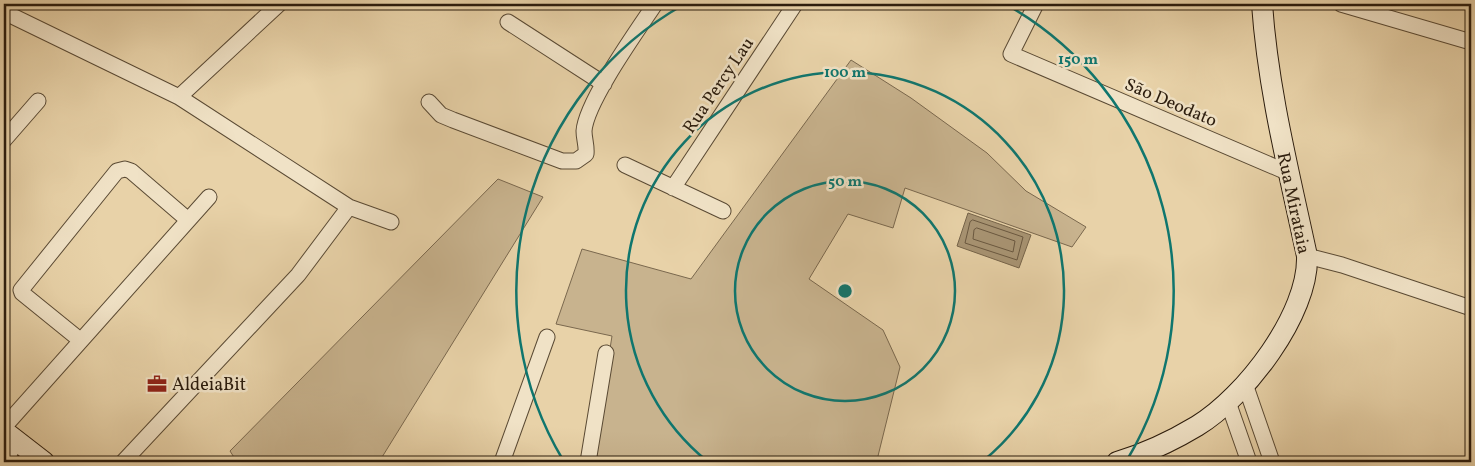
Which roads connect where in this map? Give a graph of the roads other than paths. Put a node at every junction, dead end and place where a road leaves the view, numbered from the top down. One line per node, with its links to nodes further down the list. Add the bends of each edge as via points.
1 (279, 4): 11 (street)
2 (655, 4): 10 (street)
3 (795, 4): 17 (street, Rua Percy Lau)
4 (1036, 4): 16 (street, São Deodato, via 1012,54)
5 (1262, 4): 16 (street, Rua Mirataia, via 1273,103)
6 (1341, 4): 9 (street)
7 (4, 12): 11 (street)
8 (508, 22): 10 (street)
9 (1471, 42)
10 (604, 84): 13 (street, via 584,131 586,154 576,161 562,161 454,120 442,115)
11 (179, 97): 19 (street)
12 (38, 101): 14 (street)
13 (429, 102)
14 (4, 140)
15 (625, 165): 17 (street)
16 (1289, 173): 23 (street, Rua Mirataia)
17 (673, 188): 20 (street)
18 (209, 197): 21 (street)
19 (349, 207): 22 (street); 33 (street, via 298,275)
20 (723, 211)
21 (188, 220): 26 (street); 26 (street, via 131,171 117,171 21,290)
22 (392, 222)
23 (1306, 256): 24 (street, via 1342,264); 28 (street, Rua Mirataia, via 1307,273 1286,327)
24 (1471, 308)
25 (547, 337): 34 (street)
26 (80, 340): 30 (street)
27 (606, 353): 35 (street)
28 (1245, 384): 29 (street, Rua Mirataia); 38 (street)
29 (1228, 402): 36 (street, Rua Mirataia, via 1198,426 1155,448); 37 (street)
30 (8, 433): 31 (street); 32 (street)
31 (5, 462)
32 (44, 462)
33 (123, 462)
34 (502, 462)
35 (588, 462)
36 (1117, 462)
37 (1249, 462)
38 (1272, 462)

